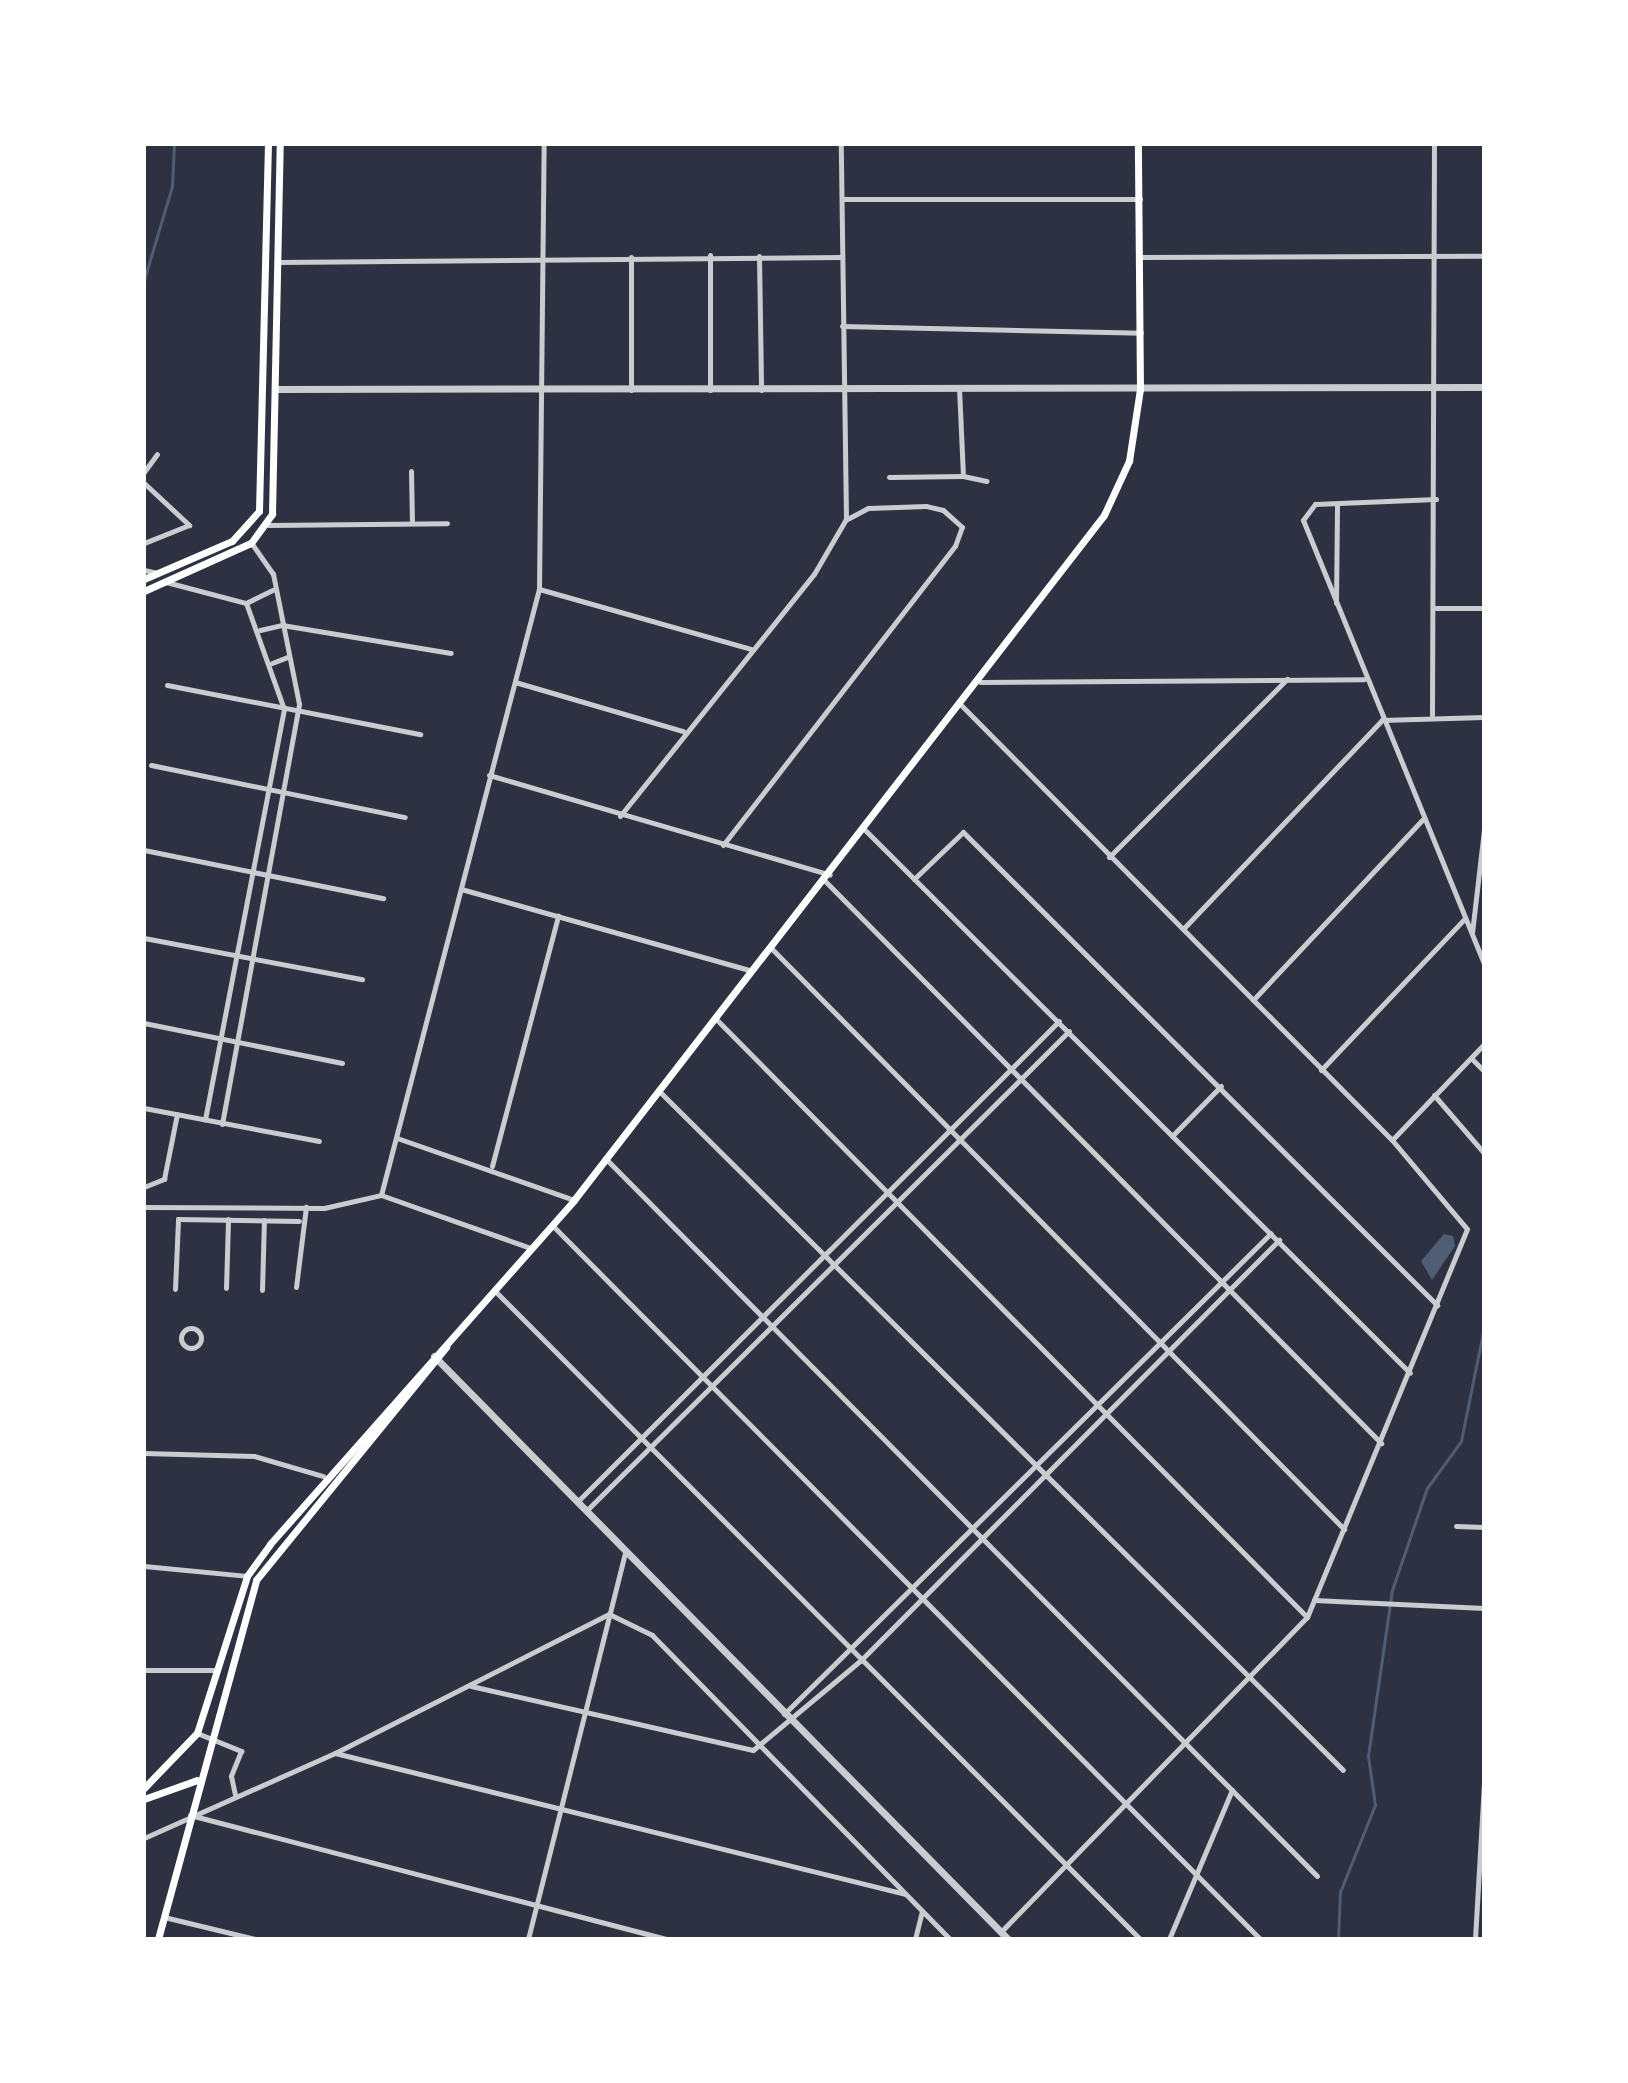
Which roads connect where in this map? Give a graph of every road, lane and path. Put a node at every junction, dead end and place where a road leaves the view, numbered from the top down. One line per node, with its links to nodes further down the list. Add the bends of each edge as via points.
1 (268, 144): 46 (main road, via 263,496 243,534)
2 (280, 144): 17 (main road)
3 (544, 144): 13 (street)
4 (841, 144): 7 (street)
5 (1138, 144): 8 (main road)
6 (1434, 144): 10 (street)
7 (842, 199): 8 (street); 15 (street)
8 (1140, 199): 16 (main road)
9 (710, 255): 11 (street); 14 (street); 28 (street)
10 (1436, 255): 12 (street); 16 (street); 20 (street)
11 (759, 256): 15 (street); 29 (street)
12 (1484, 256)
13 (546, 257): 14 (street); 17 (street); 22 (street)
14 (631, 257): 27 (street)
15 (841, 257): 18 (street)
16 (1142, 257): 19 (main road)
17 (279, 262): 25 (main road)
18 (842, 326): 19 (street); 23 (street)
19 (1142, 333): 26 (main road)
20 (1436, 386): 21 (street); 26 (street); 37 (street)
21 (1484, 387)
22 (545, 388): 25 (street); 27 (street); 49 (street)
23 (841, 388): 24 (street); 29 (street); 39 (street)
24 (959, 388): 26 (street); 33 (street)
25 (278, 389): 42 (main road, via 277,488)
26 (1140, 389): 65 (main road, via 1129,461 1113,500)
27 (631, 390): 28 (street)
28 (710, 390): 29 (street)
29 (761, 390)
30 (157, 454): 32 (street)
31 (411, 471): 40 (street)
32 (144, 472)
33 (963, 476): 34 (street); 35 (street)
34 (889, 477)
35 (986, 481)
36 (144, 483): 43 (street, via 189,525)
37 (1436, 499): 38 (street); 53 (street)
38 (1337, 504): 55 (street); 55 (street, via 1309,507 1303,520)
39 (846, 519): 58 (street, via 814,574); 84 (street, via 868,508 943,510 962,527 955,546)
40 (412, 522): 41 (street); 42 (street)
41 (447, 523)
42 (268, 525): 44 (main road)
43 (144, 543)
44 (251, 543): 48 (main road); 50 (street, via 268,562)
45 (144, 570): 46 (street)
46 (159, 573): 47 (main road)
47 (144, 579)
48 (165, 582): 51 (main road); 52 (street)
49 (539, 589): 58 (street); 64 (street)
50 (273, 590): 52 (street); 56 (street)
51 (144, 591)
52 (246, 603): 57 (street)
53 (1436, 608): 54 (street); 70 (street)
54 (1484, 608)
55 (1335, 609): 63 (street)
56 (282, 625): 57 (street); 59 (street); 60 (street)
57 (260, 630): 61 (street)
58 (751, 649): 73 (street)
59 (451, 653)
60 (288, 657): 61 (street); 69 (street)
61 (272, 663): 68 (street)
62 (1288, 678): 63 (street); 65 (street); 86 (street)
63 (1364, 679): 72 (street)
64 (515, 682): 73 (street); 76 (street)
65 (980, 682): 67 (main road)
66 (167, 685): 68 (street)
67 (962, 706): 82 (main road); 86 (street)
68 (284, 709): 69 (street); 77 (street)
69 (298, 712): 74 (street); 78 (street)
70 (1432, 715): 71 (street); 72 (street)
71 (1484, 717)
72 (1382, 720): 81 (street); 95 (street)
73 (683, 731): 79 (street)
74 (420, 734)
75 (151, 765): 77 (street)
76 (489, 775): 79 (street); 91 (street)
77 (269, 791): 78 (street); 87 (street)
78 (284, 794): 80 (street); 88 (street)
79 (620, 816): 84 (street)
80 (405, 817)
81 (1422, 820): 94 (street); 104 (street)
82 (865, 830): 89 (main road); 90 (street)
83 (1484, 830): 96 (street)
84 (723, 845): 89 (street)
85 (144, 850): 87 (street)
86 (1109, 857): 95 (street)
87 (253, 873): 88 (street); 99 (street)
88 (268, 876): 92 (street); 100 (street)
89 (828, 878): 98 (main road); 114 (street)
90 (914, 879): 106 (street); 118 (street, via 959,831)
91 (461, 889): 93 (street); 127 (street)
92 (383, 898)
93 (558, 915): 102 (street); 133 (street)
94 (1465, 918): 96 (street); 115 (street)
95 (1183, 929): 104 (street)
96 (1472, 934): 101 (street)
97 (144, 938): 99 (street)
98 (772, 949): 102 (main road); 125 (street)
99 (238, 958): 100 (street); 109 (street)
100 (253, 961): 103 (street); 110 (street)
101 (1484, 963)
102 (753, 972): 105 (main road)
103 (362, 979)
104 (1253, 1000): 115 (street)
105 (717, 1020): 119 (main road); 135 (street)
106 (1059, 1021): 108 (street); 114 (street)
107 (144, 1023): 109 (street)
108 (1069, 1031): 117 (street); 126 (street)
109 (222, 1039): 110 (street); 123 (street)
110 (238, 1042): 113 (street); 124 (street)
111 (1484, 1044): 112 (street)
112 (1471, 1058): 116 (street); 120 (street)
113 (342, 1063)
114 (1012, 1070): 117 (street); 125 (street)
115 (1321, 1070): 128 (street)
116 (1484, 1071)
117 (1023, 1081): 130 (street); 150 (street)
118 (1221, 1086): 126 (street); 157 (street)
119 (658, 1090): 132 (main road); 148 (street)
120 (1434, 1095): 128 (street); 131 (street)
121 (144, 1108): 122 (street)
122 (177, 1114): 123 (street); 134 (street, via 164,1179)
123 (205, 1119): 124 (street)
124 (222, 1124): 129 (street)
125 (950, 1130): 130 (street); 135 (street)
126 (1172, 1136): 145 (street)
127 (397, 1138): 133 (street); 136 (street)
128 (1392, 1140): 157 (street, via 1465,1221 1462,1255)
129 (319, 1141)
130 (960, 1141): 138 (street); 161 (street)
131 (1484, 1153)
132 (605, 1158): 137 (main road); 158 (street)
133 (492, 1166): 137 (street)
134 (144, 1187)
135 (890, 1192): 138 (street); 148 (street)
136 (381, 1195): 140 (street); 147 (street)
137 (574, 1200): 144 (main road)
138 (899, 1200): 149 (street); 169 (street)
139 (144, 1207): 140 (street)
140 (306, 1207): 143 (street)
141 (228, 1219): 142 (street); 153 (street); 154 (street, via 178,1219)
142 (264, 1220): 143 (street); 155 (street)
143 (299, 1221): 151 (street)
144 (552, 1225): 147 (main road); 167 (street)
145 (1271, 1233): 146 (street); 150 (street)
146 (1279, 1240): 152 (street); 166 (street)
147 (532, 1249): 156 (main road)
148 (825, 1252): 149 (street); 158 (street)
149 (835, 1262): 159 (street); 175 (street)
150 (1222, 1280): 152 (street); 161 (street)
151 (296, 1287)
152 (1229, 1287): 163 (street); 172 (street)
153 (226, 1288)
154 (175, 1289)
155 (262, 1290)
156 (494, 1290): 162 (main road); 171 (street)
157 (1437, 1305): 166 (street)
158 (764, 1316): 159 (street); 167 (street)
159 (774, 1327): 168 (street); 182 (street)
160 (181, 1334): 160 (street, via 188,1348 201,1339 195,1328)
161 (1159, 1342): 163 (street); 169 (street)
162 (446, 1346): 164 (main road); 165 (main road)
163 (1167, 1350): 170 (street); 183 (street)
164 (433, 1355): 165 (street); 176 (main road)
165 (440, 1361): 178 (street); 203 (main road, via 256,1580)
166 (1410, 1373): 172 (street)
167 (703, 1376): 168 (street); 171 (street)
168 (713, 1387): 173 (street); 188 (street)
169 (1100, 1401): 170 (street); 175 (street)
170 (1109, 1411): 177 (street); 193 (street)
171 (643, 1438): 173 (street); 178 (street)
172 (1381, 1443): 183 (street)
173 (651, 1447): 179 (street); 194 (street)
174 (144, 1453): 176 (street, via 254,1456)
175 (1032, 1468): 177 (street); 182 (street)
176 (323, 1476): 187 (main road)
177 (1041, 1477): 184 (street); 198 (street)
178 (579, 1500): 179 (street)
179 (588, 1509): 185 (street)
180 (1456, 1526): 181 (street)
181 (1484, 1527)
182 (970, 1529): 184 (street); 188 (street)
183 (1344, 1529): 190 (street)
184 (980, 1538): 189 (street); 204 (street)
185 (626, 1549): 192 (street); 201 (street)
186 (144, 1566): 187 (street)
187 (247, 1576): 197 (main road)
188 (911, 1587): 189 (street); 194 (street)
189 (922, 1598): 195 (street); 214 (street)
190 (1314, 1600): 191 (street); 193 (street)
191 (1484, 1608)
192 (609, 1614): 199 (street); 200 (street); 205 (street, via 652,1635)
193 (1307, 1617): 198 (street)
194 (852, 1650): 195 (street); 201 (street)
195 (861, 1660): 201 (street); 218 (street)
196 (144, 1670): 197 (street)
197 (219, 1670): 202 (main road)
198 (1249, 1681): 204 (street); 207 (street)
199 (471, 1686): 200 (street); 206 (street)
200 (585, 1714): 205 (street, via 723,1748); 215 (street)
201 (788, 1714): 205 (street); 225 (street)
202 (197, 1733): 203 (street); 210 (main road)
203 (210, 1735): 208 (main road); 212 (street, via 242,1753 231,1776)
204 (1184, 1742): 211 (street); 214 (street)
205 (758, 1746): 221 (street)
206 (335, 1753): 212 (street); 215 (street)
207 (1343, 1770)
208 (197, 1780): 213 (main road); 216 (main road)
209 (1484, 1785): 236 (street)
210 (144, 1788)
211 (1232, 1790): 219 (street); 220 (street)
212 (235, 1795): 216 (street)
213 (144, 1799)
214 (1125, 1803): 218 (street); 220 (street)
215 (558, 1811): 221 (street); 222 (street)
216 (189, 1815): 217 (street); 222 (street); 224 (main road)
217 (144, 1838)
218 (1066, 1864): 225 (street); 233 (street)
219 (1317, 1876)
220 (1197, 1877): 234 (street); 235 (street)
221 (905, 1894): 223 (street)
222 (536, 1906): 228 (street); 229 (street)
223 (922, 1911): 230 (street); 231 (street)
224 (163, 1917): 226 (main road); 227 (street)
225 (1001, 1932): 232 (street)
226 (158, 1939)
227 (255, 1939)
228 (528, 1939)
229 (667, 1939)
230 (915, 1939)
231 (950, 1939)
232 (1008, 1939)
233 (1140, 1939)
234 (1169, 1939)
235 (1260, 1939)
236 (1475, 1939)

